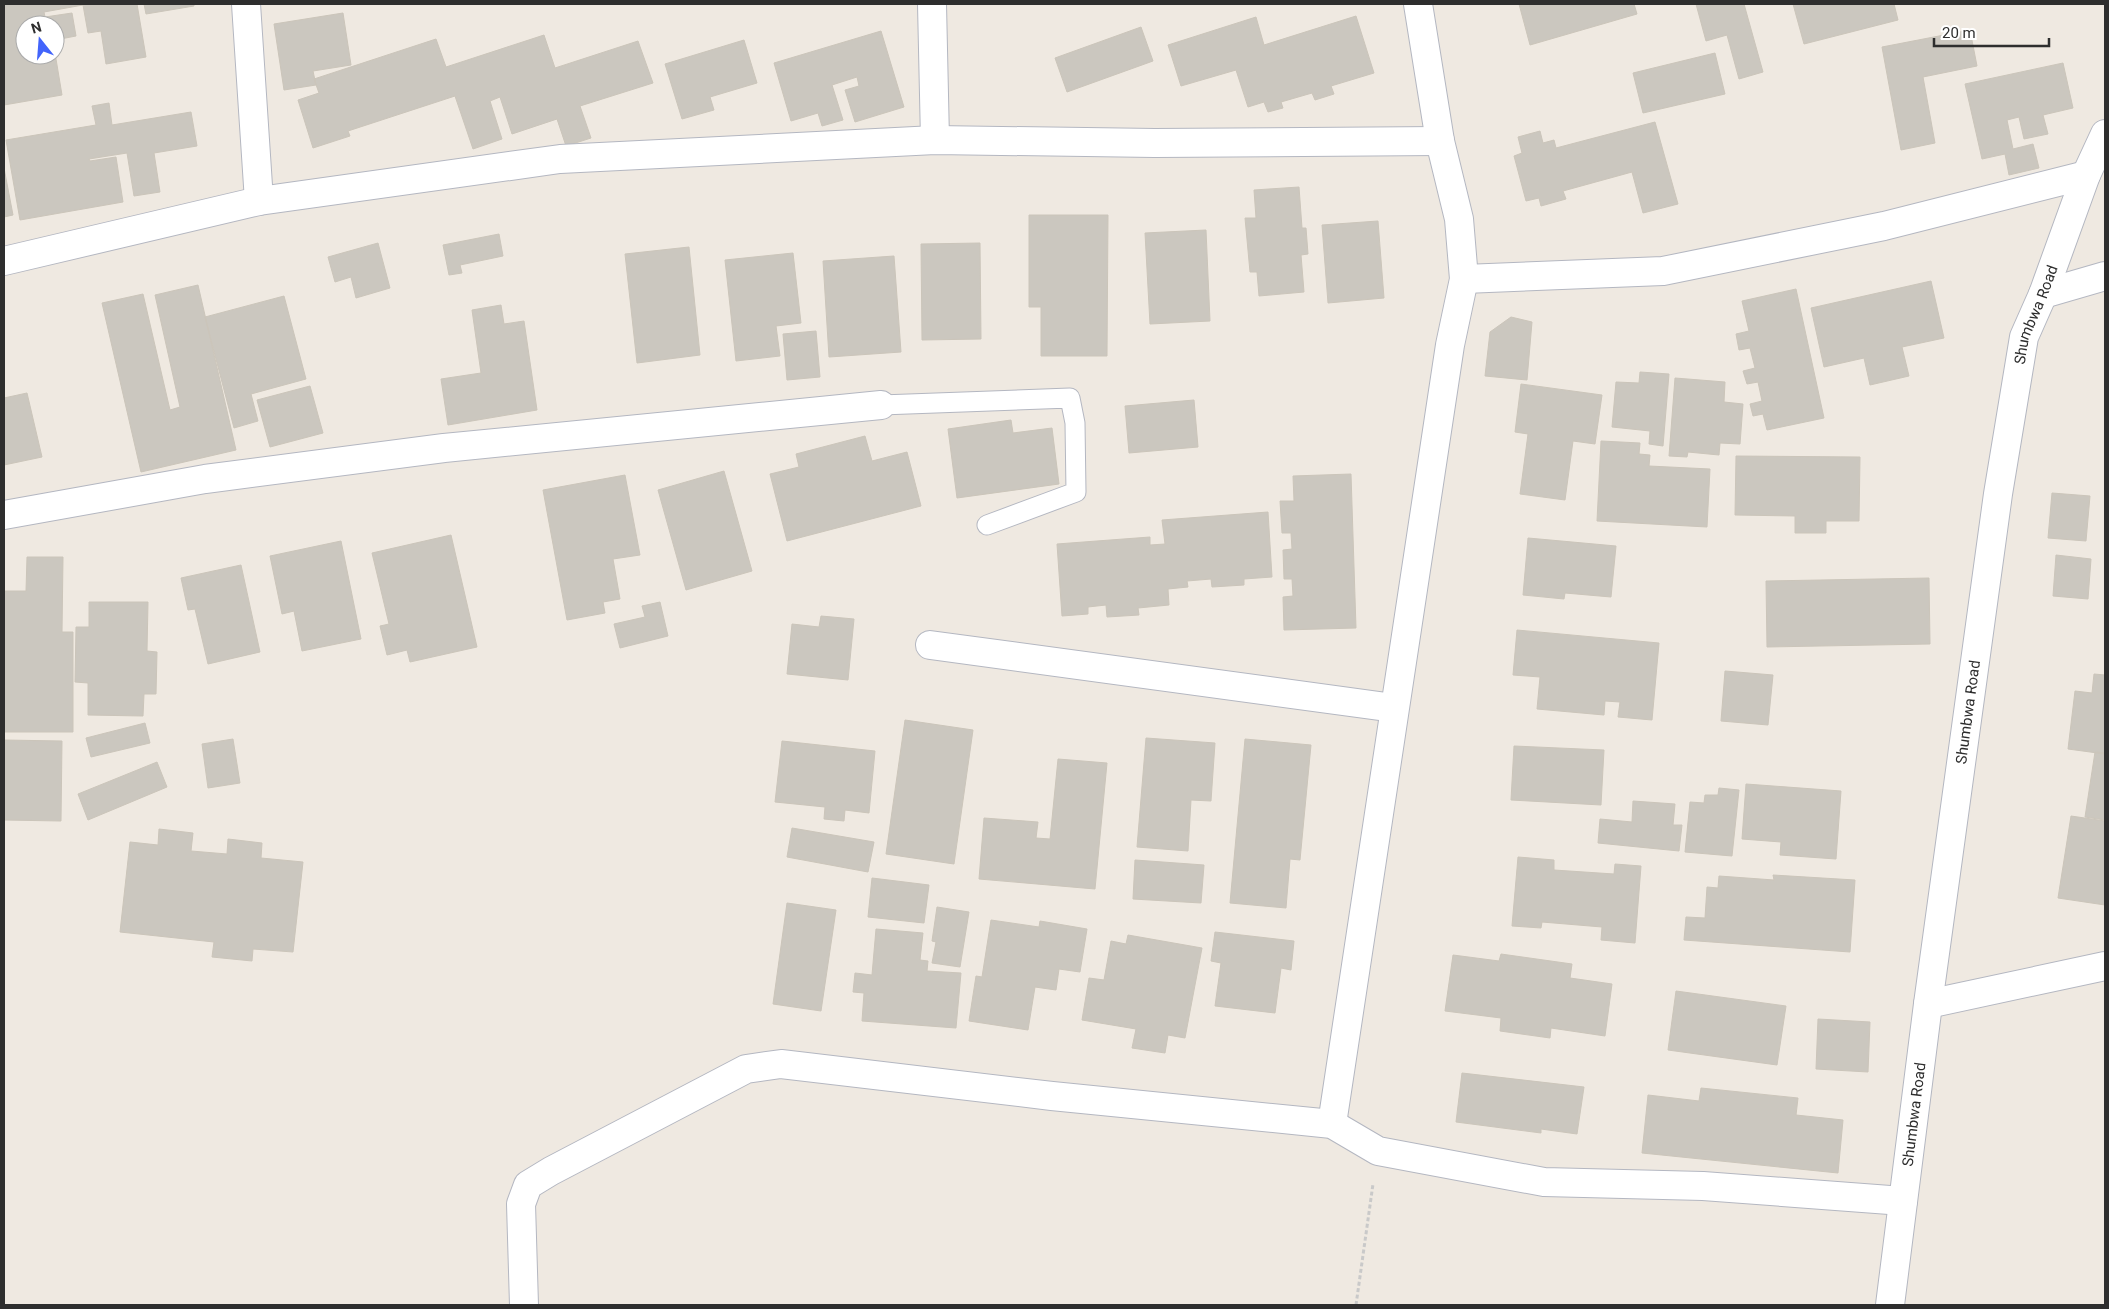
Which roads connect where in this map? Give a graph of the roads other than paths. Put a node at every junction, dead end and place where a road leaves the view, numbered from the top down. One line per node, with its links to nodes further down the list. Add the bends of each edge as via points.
1 (246, 4): 8 (street)
2 (932, 4): 5 (street)
3 (1418, 4): 6 (street)
4 (2105, 134): 7 (street, Shumbwa Road)
5 (935, 140): 6 (street, via 1155,143); 8 (street, via 560,158)
6 (1440, 141): 11 (street, via 1459,219)
7 (2086, 175): 11 (street, via 1884,226 1663,271); 12 (street, Shumbwa Road)
8 (259, 201): 9 (street)
9 (4, 261)
10 (2105, 276): 12 (street)
11 (1464, 279): 17 (street, via 1450,345)
12 (2043, 294): 19 (street, Shumbwa Road, via 2024,337 1998,494)
13 (881, 405): 14 (street, via 444,448 205,480); 15 (lane, via 1070,398 1075,423 1076,492)
14 (4, 515)
15 (987, 524)
16 (930, 644): 17 (street)
17 (1394, 708): 20 (street)
18 (2105, 966): 19 (street)
19 (1928, 1004): 21 (street, Shumbwa Road)
20 (1332, 1124): 21 (street, via 1378,1151 1544,1182 1703,1186); 22 (street, via 1052,1096 809,1066 780,1064 746,1069 528,1186 521,1204)
21 (1903, 1201): 23 (street, Shumbwa Road)
22 (524, 1305)
23 (1890, 1305)

